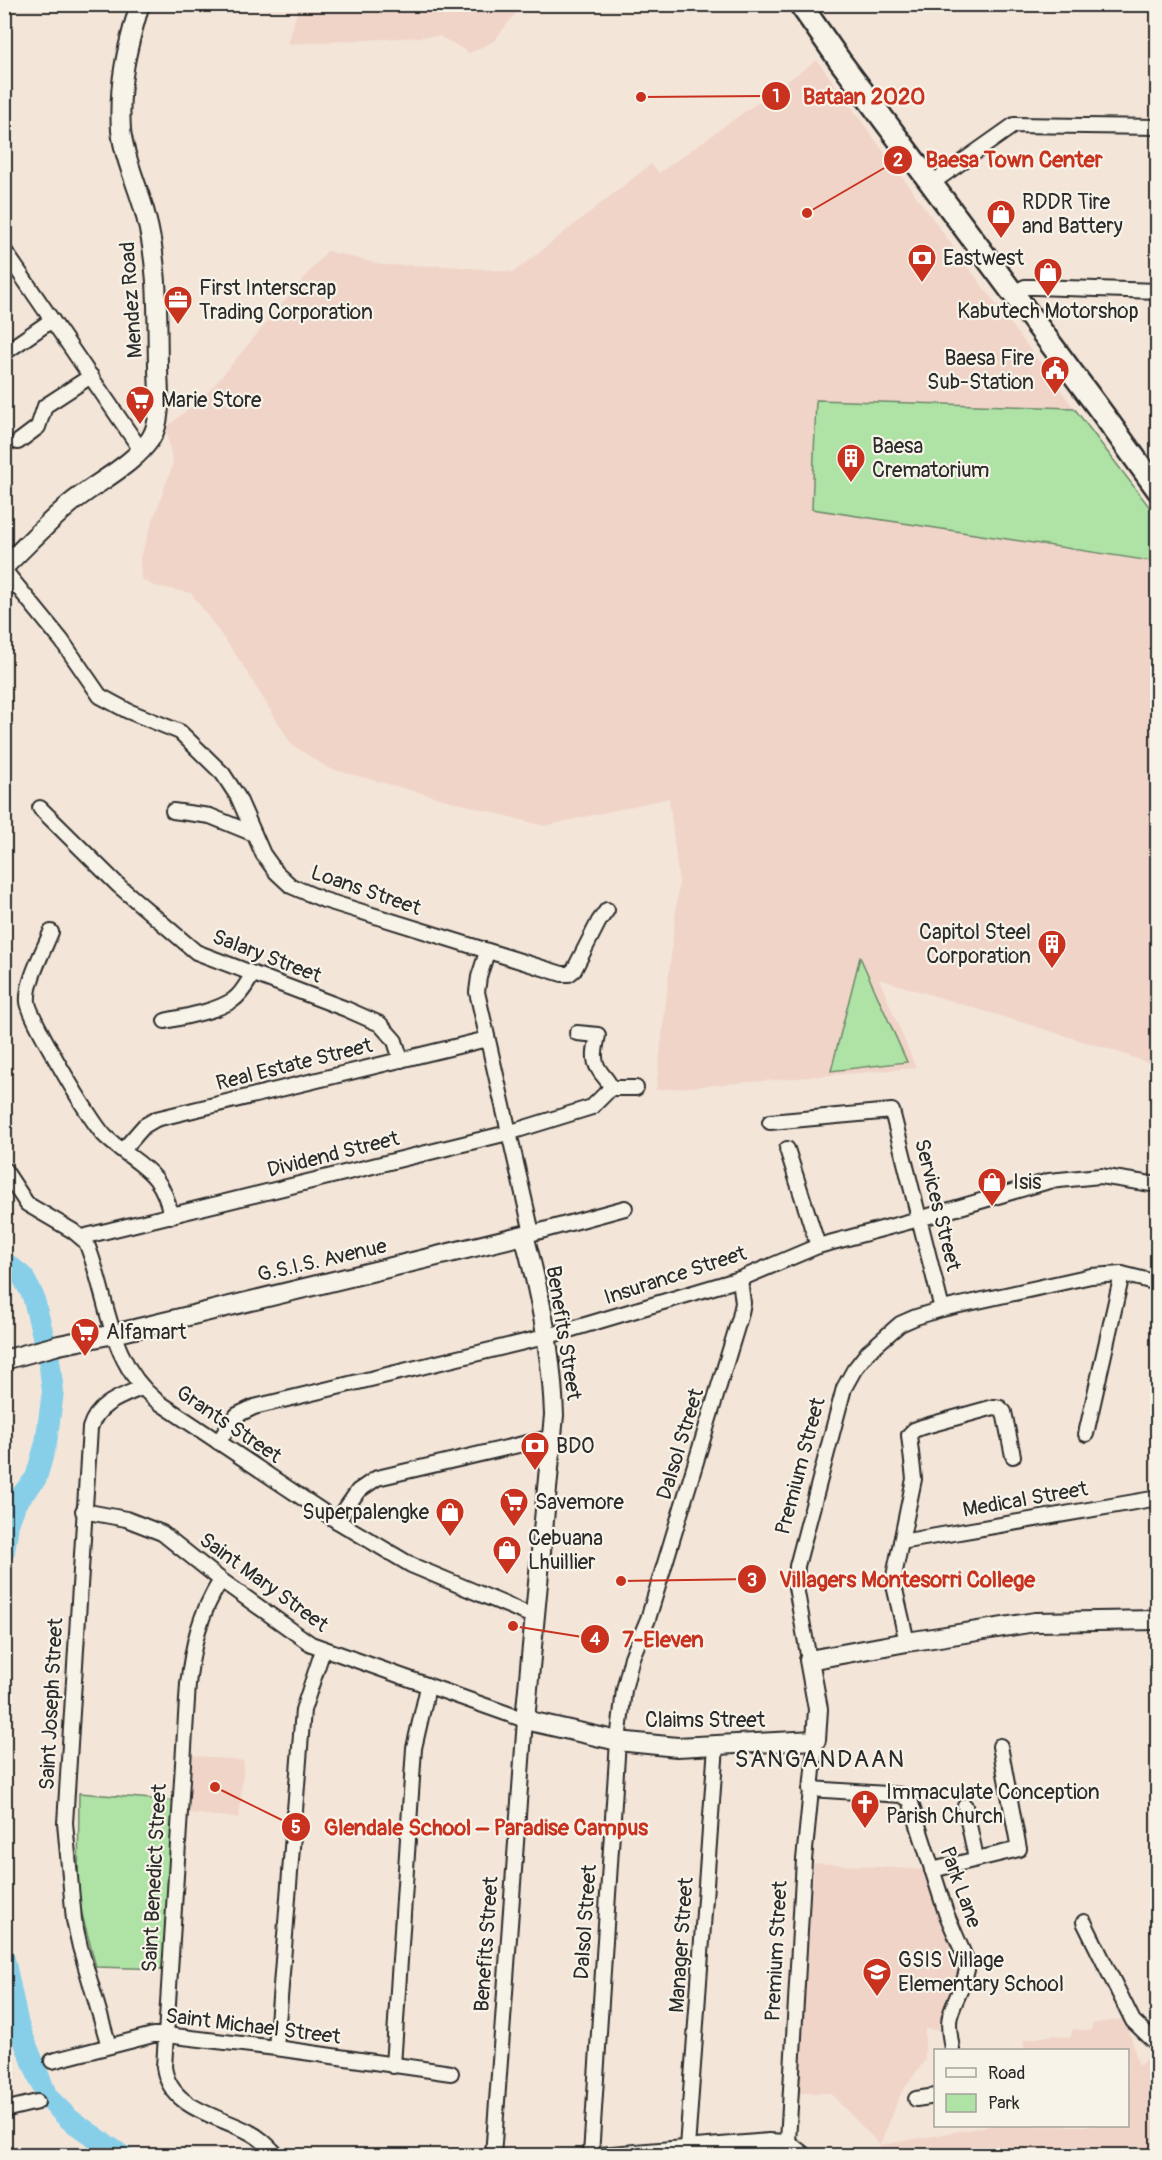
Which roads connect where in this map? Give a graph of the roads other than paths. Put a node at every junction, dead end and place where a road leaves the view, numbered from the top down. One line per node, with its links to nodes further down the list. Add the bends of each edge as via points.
1 (140, 4): 12 (street, Mendez Road, via 124,63 121,107 124,145 146,215 156,274 157,420 154,434)
2 (800, 4): 4 (main road)
3 (1158, 127): 4 (street, via 1014,125)
4 (932, 183): 7 (main road)
5 (4, 250): 8 (street)
6 (1158, 291): 7 (street, via 1025,287)
7 (1013, 293): 13 (main road)
8 (52, 320): 9 (street); 10 (street)
9 (4, 353)
10 (91, 376): 11 (street, via 45,406 38,427); 12 (street)
11 (18, 442)
12 (141, 450): 14 (street, Mendez Road, via 70,504)
13 (1158, 490)
14 (4, 568): 17 (street, Loans Street, via 100,696 180,732 223,774)
15 (40, 808): 21 (street, Salary Street, via 119,886 196,952)
16 (173, 811): 17 (street, via 210,816)
17 (254, 834): 20 (street, Loans Street, via 263,854 291,886)
18 (607, 910): 20 (street, Loans Street, via 569,974)
19 (51, 932): 31 (street, via 29,990 30,1011 104,1136)
20 (487, 952): 24 (street, Benefits Street, via 477,987)
21 (253, 974): 22 (street, via 233,1000); 25 (street, Salary Street, via 380,1024 395,1041)
22 (165, 1021)
23 (578, 1033): 26 (street, via 597,1035 594,1056)
24 (487, 1039): 25 (street, Real Estate Street); 29 (street, Benefits Street)
25 (401, 1060): 31 (street, Real Estate Street, via 156,1119 144,1126)
26 (611, 1088): 27 (street); 29 (street, Dividend Street, via 592,1107)
27 (636, 1088)
28 (770, 1122): 36 (street, Services Street, via 892,1111)
29 (508, 1133): 35 (street, Dividend Street); 37 (street, Benefits Street)
30 (787, 1149): 39 (street)
31 (123, 1150): 35 (street, via 160,1184)
32 (4, 1168): 38 (street, via 27,1204)
33 (1158, 1185): 36 (street, Insurance Street, via 1100,1176 1049,1181)
34 (625, 1208): 37 (street, G.S.I.S. Avenue)
35 (171, 1216): 38 (street, Dividend Street)
36 (919, 1219): 39 (street, Insurance Street); 43 (street, Services Street)
37 (528, 1234): 44 (street, G.S.I.S. Avenue); 45 (street, Benefits Street)
38 (82, 1237): 44 (street, Grants Street, via 89,1248)
39 (818, 1246): 41 (street, Insurance Street)
40 (1122, 1274): 42 (street, Premium Street); 43 (street, Premium Street, via 1091,1276); 48 (street)
41 (740, 1279): 45 (street, Insurance Street); 65 (street, Dalsol Street, via 740,1317 648,1620 632,1657)
42 (1158, 1283)
43 (942, 1309): 61 (street, Premium Street, via 900,1324 884,1336 844,1388 795,1576)
44 (114, 1334): 46 (street, G.S.I.S. Avenue); 47 (street, Grants Street)
45 (545, 1338): 49 (street, Benefits Street, via 553,1393); 50 (street, Insurance Street, via 255,1407 237,1415)
46 (4, 1360)
47 (141, 1388): 50 (street, Grants Street); 53 (street, Saint Joseph Street, via 100,1410 91,1424)
48 (1086, 1434)
49 (553, 1437): 54 (street, via 377,1478 358,1491); 57 (street, Benefits Street)
50 (218, 1442): 54 (street, Grants Street)
51 (1012, 1456): 55 (street, via 1000,1408 914,1430 909,1435 914,1479)
52 (1158, 1497): 55 (street, Medical Street)
53 (83, 1511): 56 (street, Saint Mary Street, via 126,1519 162,1533); 75 (street, Saint Joseph Street, via 65,1823 74,1920)
54 (337, 1521): 57 (street, Grants Street, via 411,1565)
55 (901, 1542): 59 (street, via 893,1581)
56 (221, 1580): 60 (street, Saint Mary Street); 73 (street, Saint Benedict Street, via 201,1616 188,1684)
57 (535, 1617): 63 (street, Benefits Street)
58 (1158, 1620): 59 (street, via 1035,1622)
59 (907, 1642): 61 (street)
60 (323, 1650): 62 (street, Saint Mary Street); 76 (street, via 303,1710)
61 (809, 1660): 64 (street, Premium Street, via 818,1709)
62 (428, 1687): 63 (street, Saint Mary Street); 79 (street, via 414,1748)
63 (525, 1720): 65 (street, Claims Street); 89 (street, Benefits Street)
64 (816, 1740): 66 (street, Claims Street); 68 (street, Premium Street)
65 (618, 1741): 66 (street, Claims Street); 87 (street, Dalsol Street)
66 (716, 1746): 85 (street, Manager Street)
67 (1000, 1746): 70 (street, via 1019,1849)
68 (810, 1789): 71 (street, Park Lane, via 906,1796); 86 (street, Premium Street)
69 (965, 1806): 70 (street)
70 (976, 1858): 71 (street)
71 (932, 1870): 77 (street, Park Lane, via 968,1965 950,2016)
72 (1083, 1922): 74 (street, via 1133,2021)
73 (166, 2035): 75 (street, Saint Michael Street); 76 (street, Saint Michael Street); 88 (street, Saint Benedict Street, via 164,2067 171,2089 194,2108 254,2135)
74 (1158, 2045)
75 (109, 2046): 78 (street, Saint Michael Street)
76 (276, 2048): 79 (street, Saint Michael Street)
77 (952, 2049)
78 (52, 2061)
79 (393, 2066): 80 (street, Saint Michael Street)
80 (451, 2073)
81 (934, 2096): 82 (street)
82 (916, 2099)
83 (38, 2102): 84 (street)
84 (4, 2110)
85 (687, 2148): 86 (street, via 769,2141); 87 (street)
86 (787, 2149): 90 (street)
87 (589, 2155)
88 (278, 2156)
89 (493, 2156)
90 (806, 2156)

